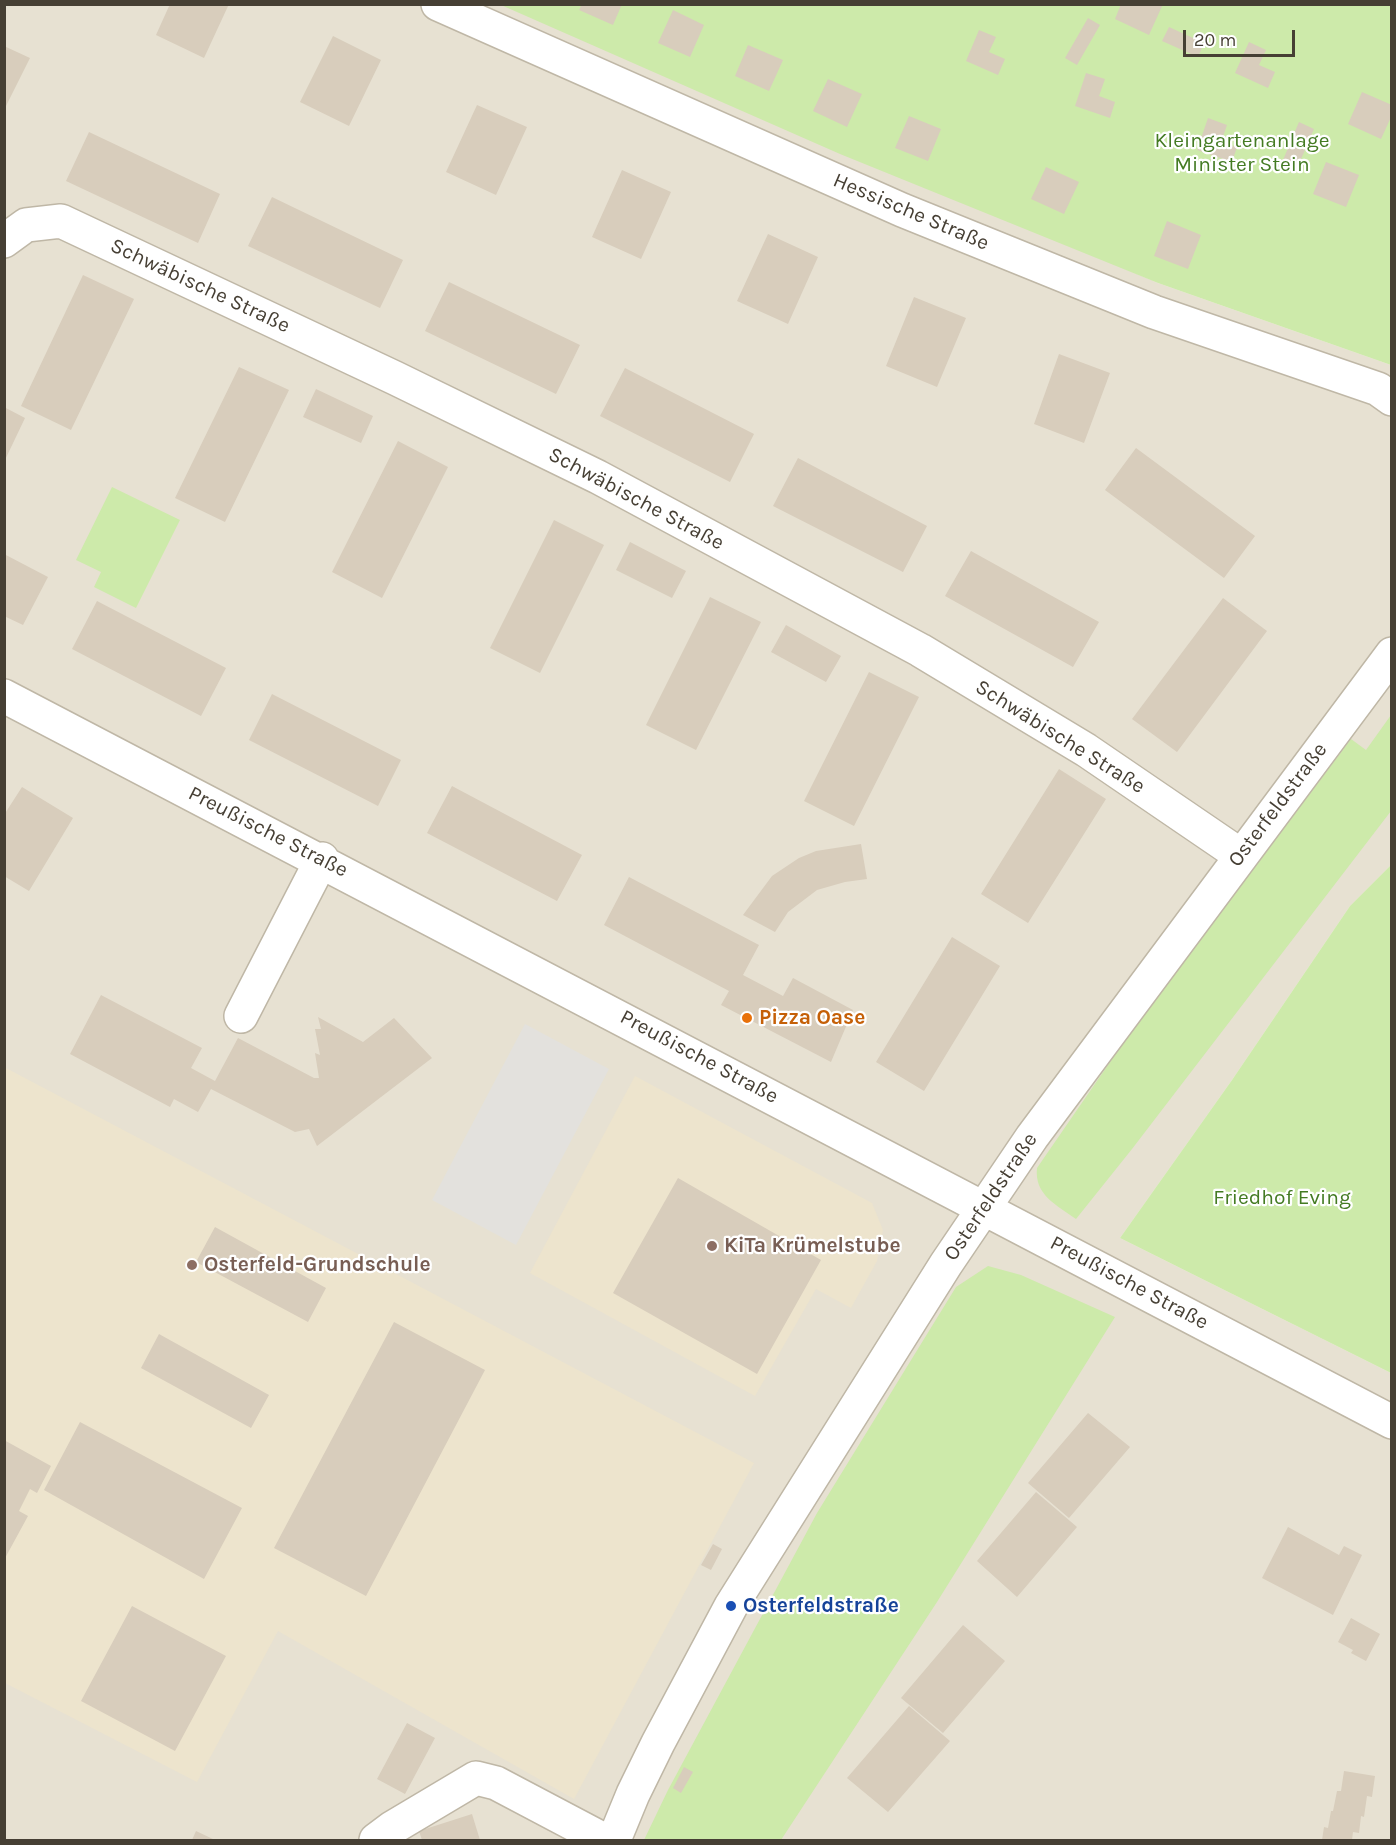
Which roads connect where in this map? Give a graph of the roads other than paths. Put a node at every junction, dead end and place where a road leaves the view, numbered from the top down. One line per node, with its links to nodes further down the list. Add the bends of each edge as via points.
1 (438, 4): 3 (street, Hessische Straße, via 902,210 1154,312 1378,389)
2 (4, 241): 6 (street, Schwäbische Straße, via 26,225 61,220 598,477 920,650 1086,750)
3 (1392, 399)
4 (1392, 654): 6 (street, Osterfeldstraße)
5 (4, 696): 7 (street, Preußische Straße)
6 (1240, 855): 9 (street, Osterfeldstraße)
7 (322, 859): 8 (street); 9 (street, Preußische Straße)
8 (241, 1016)
9 (984, 1206): 10 (street, Preußische Straße); 13 (street, Osterfeldstraße, via 731,1606 658,1743)
10 (1392, 1422)
11 (376, 1840): 12 (street, via 476,1778 496,1783)
12 (604, 1840)
13 (614, 1840)

